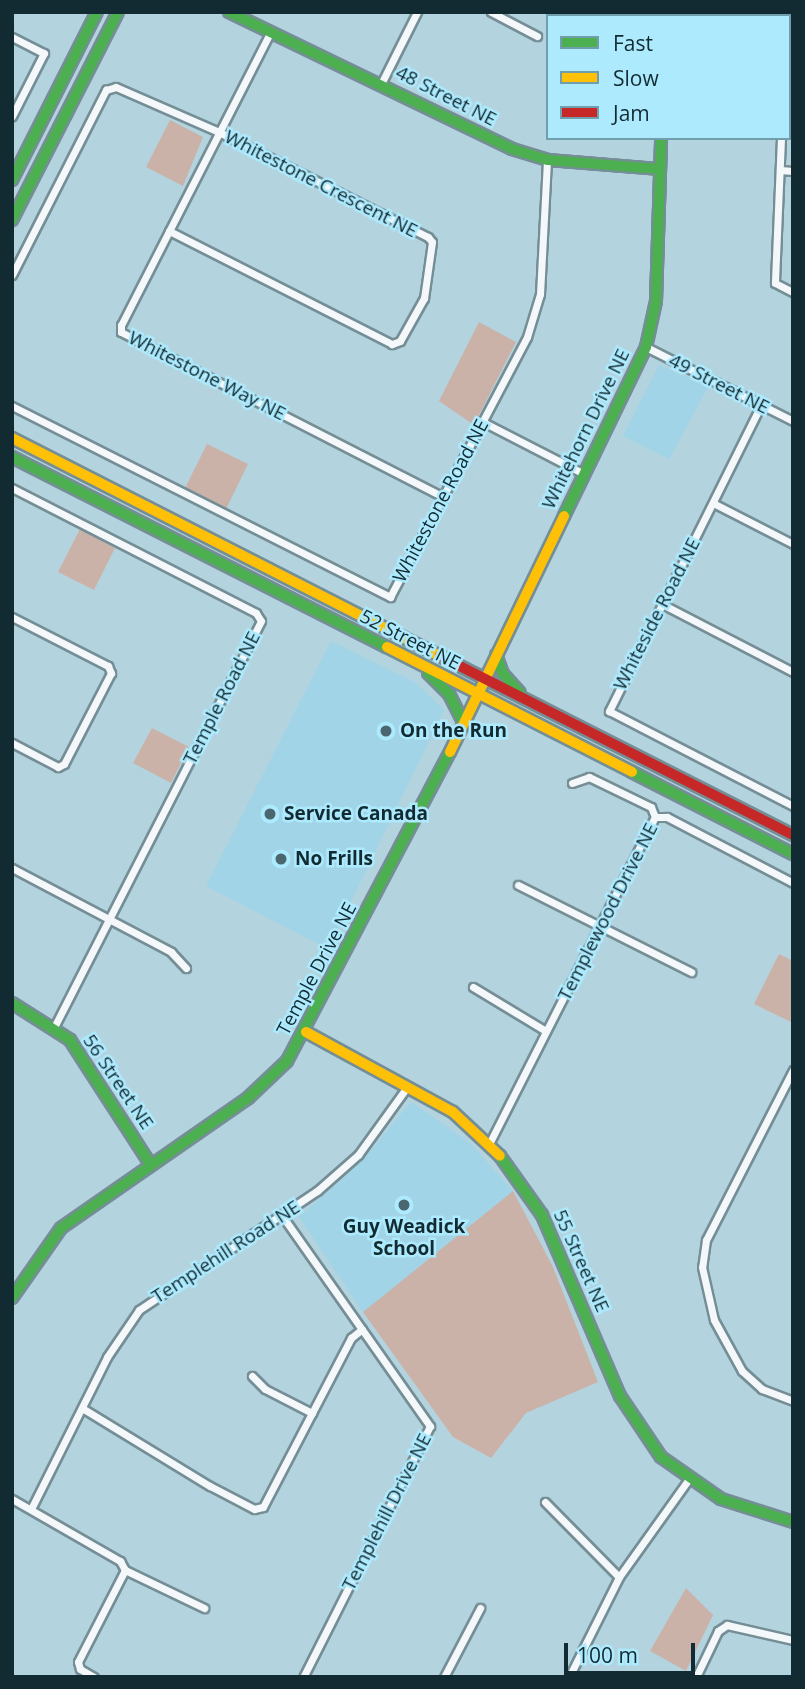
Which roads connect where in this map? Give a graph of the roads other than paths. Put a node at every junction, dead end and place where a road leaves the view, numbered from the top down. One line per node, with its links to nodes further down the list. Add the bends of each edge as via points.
1 (97, 12): 18 (street)
2 (120, 12): 19 (street)
3 (229, 12): 6 (street, 48 Street NE)
4 (417, 12): 9 (street)
5 (491, 12): 7 (street)
6 (271, 31): 9 (street, 48 Street NE); 11 (street, Whitestone Way NE)
7 (537, 36)
8 (12, 37): 10 (street, via 44,53)
9 (382, 82): 14 (street, 48 Street NE, via 512,149)
10 (12, 116)
11 (219, 132): 20 (street, Whitestone Way NE); 20 (street, Whitestone Crescent NE, via 428,237 432,242 424,298 400,341 392,344); 21 (street, Whitestone Crescent NE, via 116,87 106,90)
12 (661, 140): 15 (street, Whitehorn Drive NE)
13 (781, 140): 16 (street)
14 (547, 160): 15 (street, 48 Street NE); 27 (street, Whitestone Road NE, via 535,314)
15 (659, 169): 23 (street, Whitehorn Drive NE, via 656,301)
16 (780, 170): 17 (street); 22 (street, via 775,283)
17 (793, 171)
18 (12, 180)
19 (12, 220)
20 (169, 231): 32 (street, Whitestone Way NE, via 121,332)
21 (12, 275)
22 (793, 292)
23 (646, 347): 24 (street, 49 Street NE); 30 (street, Whitehorn Drive NE)
24 (761, 405): 26 (street, 49 Street NE); 33 (street, Whiteside Road NE)
25 (12, 406): 32 (street, Whitestone Road NE, via 390,597)
26 (793, 421)
27 (483, 422): 30 (street); 32 (street, Whitestone Road NE)
28 (12, 438): 40 (street, 52 Street NE)
29 (12, 457): 38 (street, 52 Street NE)
30 (584, 474): 37 (street, Whitehorn Drive NE)
31 (12, 488): 53 (street, Temple Road NE, via 256,613 261,621)
32 (444, 497)
33 (713, 503): 34 (street); 35 (street, Whiteside Road NE)
34 (793, 544)
35 (662, 604): 39 (street); 46 (street, Whiteside Road NE, via 609,711)
36 (12, 617): 44 (street, via 108,666 111,673 64,764 58,767)
37 (496, 655): 40 (street, Whitehorn Drive NE); 42 (street, via 503,674)
38 (420, 665): 41 (street, 52 Street NE); 43 (street, via 449,694)
39 (793, 672)
40 (485, 678): 41 (street, Temple Drive NE); 42 (street, 52 Street NE)
41 (478, 694): 43 (street, Temple Drive NE); 49 (street, 52 Street NE)
42 (526, 699): 48 (street, 52 Street NE)
43 (464, 723): 61 (street, Temple Drive NE)
44 (12, 743)
45 (572, 783): 47 (street, via 589,777 651,807)
46 (793, 806)
47 (655, 817): 51 (street, Templewood Drive NE, via 667,817); 54 (street, Templewood Drive NE)
48 (793, 835)
49 (793, 854)
50 (12, 869): 53 (street)
51 (793, 883)
52 (518, 885): 54 (street)
53 (110, 918): 55 (street, via 171,952); 59 (street, Temple Road NE)
54 (599, 926): 56 (street); 60 (street, Templewood Drive NE)
55 (186, 968)
56 (691, 972)
57 (473, 988): 60 (street)
58 (12, 1003): 59 (street, 56 Street NE)
59 (54, 1027): 65 (street, 56 Street NE, via 81,1055)
60 (547, 1031): 64 (street, Templewood Drive NE)
61 (306, 1032): 63 (street, 55 Street NE); 65 (street, Temple Drive NE, via 267,1083)
62 (793, 1070): 70 (street, via 706,1240 702,1267 714,1320 742,1371 762,1389)
63 (407, 1087): 64 (street, 55 Street NE, via 453,1112); 66 (street, Templehill Road NE, via 358,1155)
64 (490, 1142): 73 (street, 55 Street NE, via 545,1221 620,1396 661,1457)
65 (151, 1165): 67 (street, Temple Drive NE, via 61,1228)
66 (283, 1217): 68 (street, Templehill Drive NE); 71 (street, Templehill Road NE, via 139,1310 120,1335)
67 (12, 1298)
68 (362, 1329): 72 (street, via 351,1338); 84 (street, Templehill Drive NE, via 430,1426)
69 (251, 1376): 72 (street, via 265,1389)
70 (793, 1401)
71 (82, 1408): 72 (street, via 254,1509 263,1507); 76 (street, Templehill Road NE)
72 (312, 1413)
73 (689, 1479): 77 (street, 55 Street NE, via 721,1499); 79 (street)
74 (12, 1499): 76 (street)
75 (545, 1502): 79 (street)
76 (31, 1509): 78 (street, via 120,1561)
77 (793, 1522)
78 (125, 1570): 80 (street); 83 (street, via 78,1662 80,1669)
79 (619, 1577): 86 (street)
80 (204, 1608)
81 (480, 1608): 85 (street)
82 (793, 1640): 87 (street, via 727,1625 718,1631)
83 (94, 1677)
84 (303, 1677)
85 (444, 1677)
86 (569, 1677)
87 (696, 1677)

